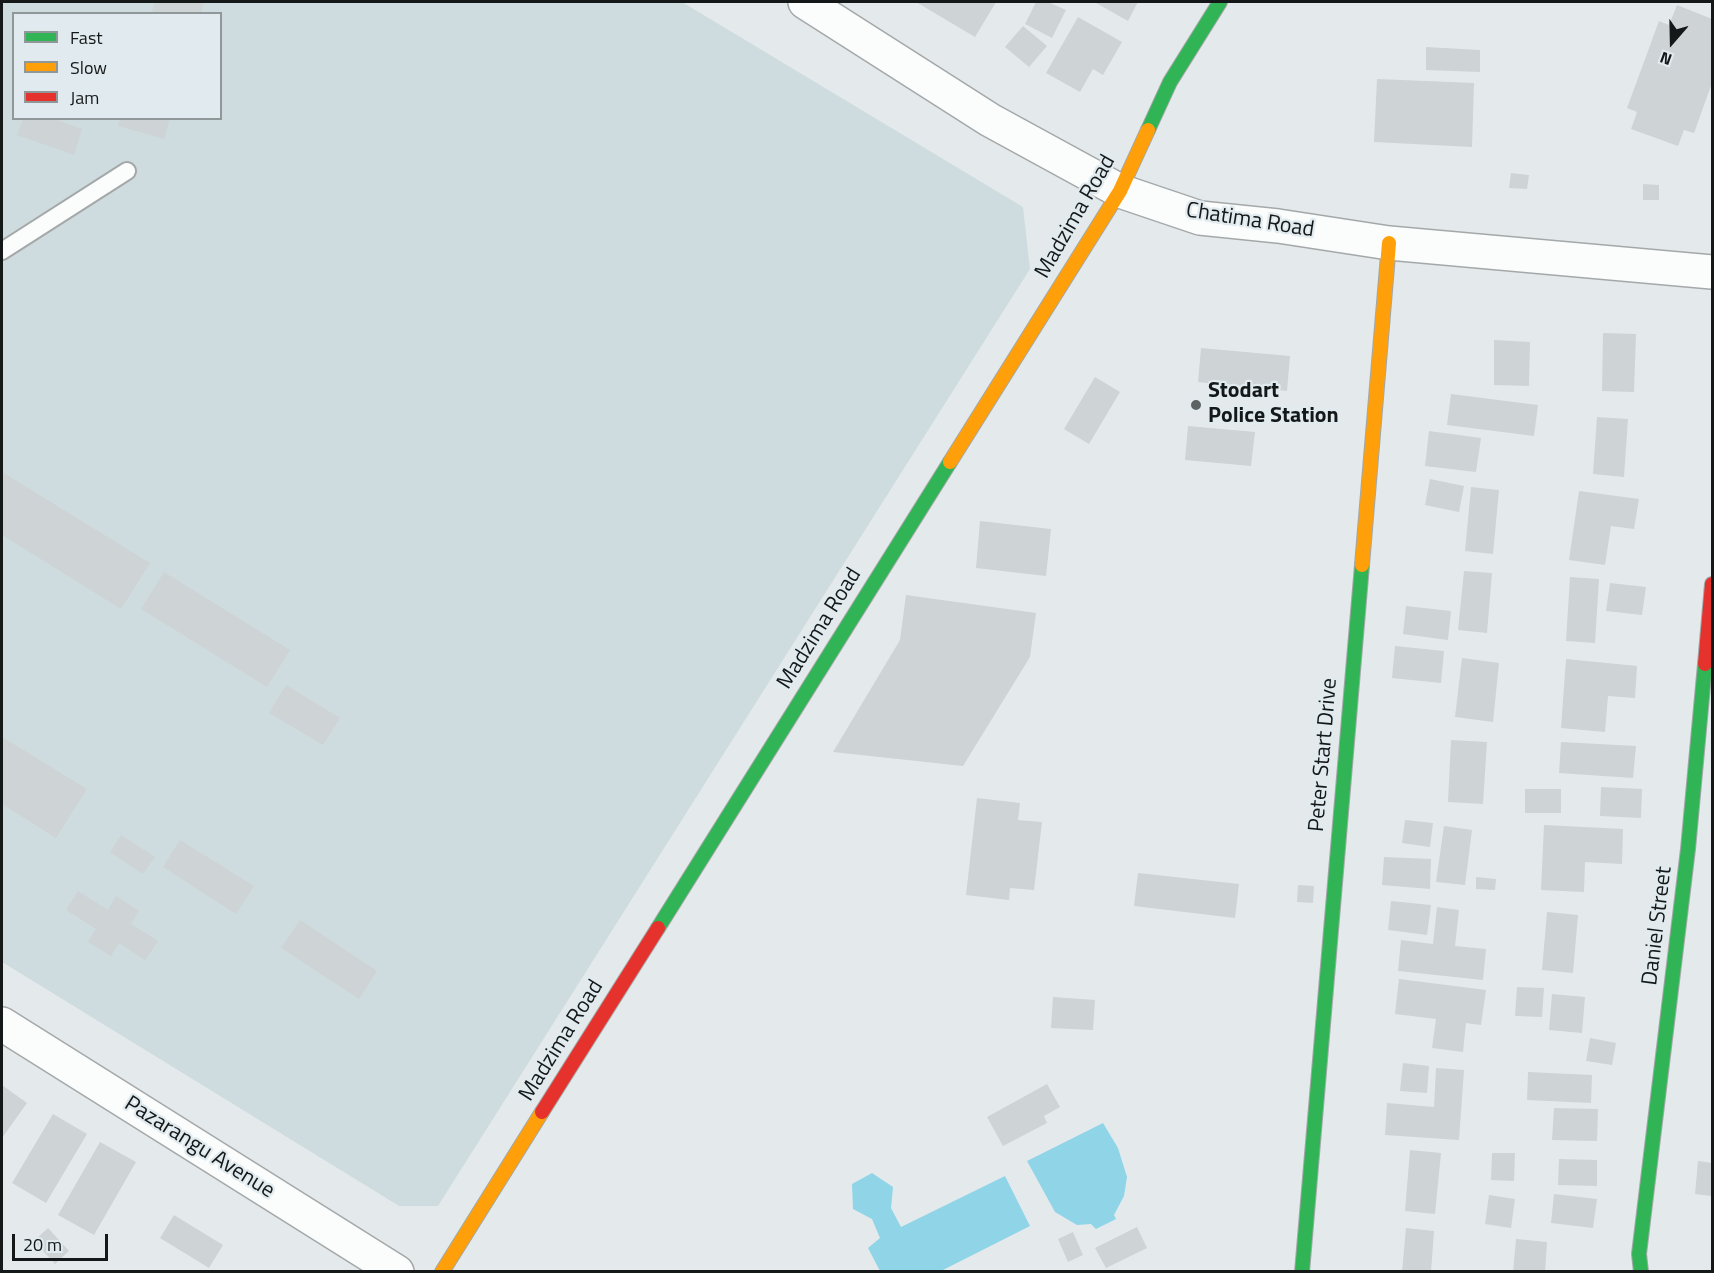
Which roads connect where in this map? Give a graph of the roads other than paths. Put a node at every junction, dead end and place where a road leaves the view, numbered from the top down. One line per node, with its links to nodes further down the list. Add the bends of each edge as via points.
1 (1220, 2): 4 (street, Madzima Road, via 1170,82)
2 (824, 7): 4 (street, Chatima Road, via 990,120)
3 (127, 171): 6 (lane)
4 (1120, 191): 5 (street, Chatima Road, via 1200,218); 11 (street, Madzima Road)
5 (1389, 243): 7 (street, Chatima Road); 12 (street, Peter Start Drive)
6 (2, 251)
7 (1713, 272)
8 (1713, 584): 13 (street, Daniel Street, via 1688,849 1639,1254)
9 (2, 1024): 10 (street, Pazarangu Avenue)
10 (398, 1272)
11 (442, 1272)
12 (1302, 1272)
13 (1641, 1272)

